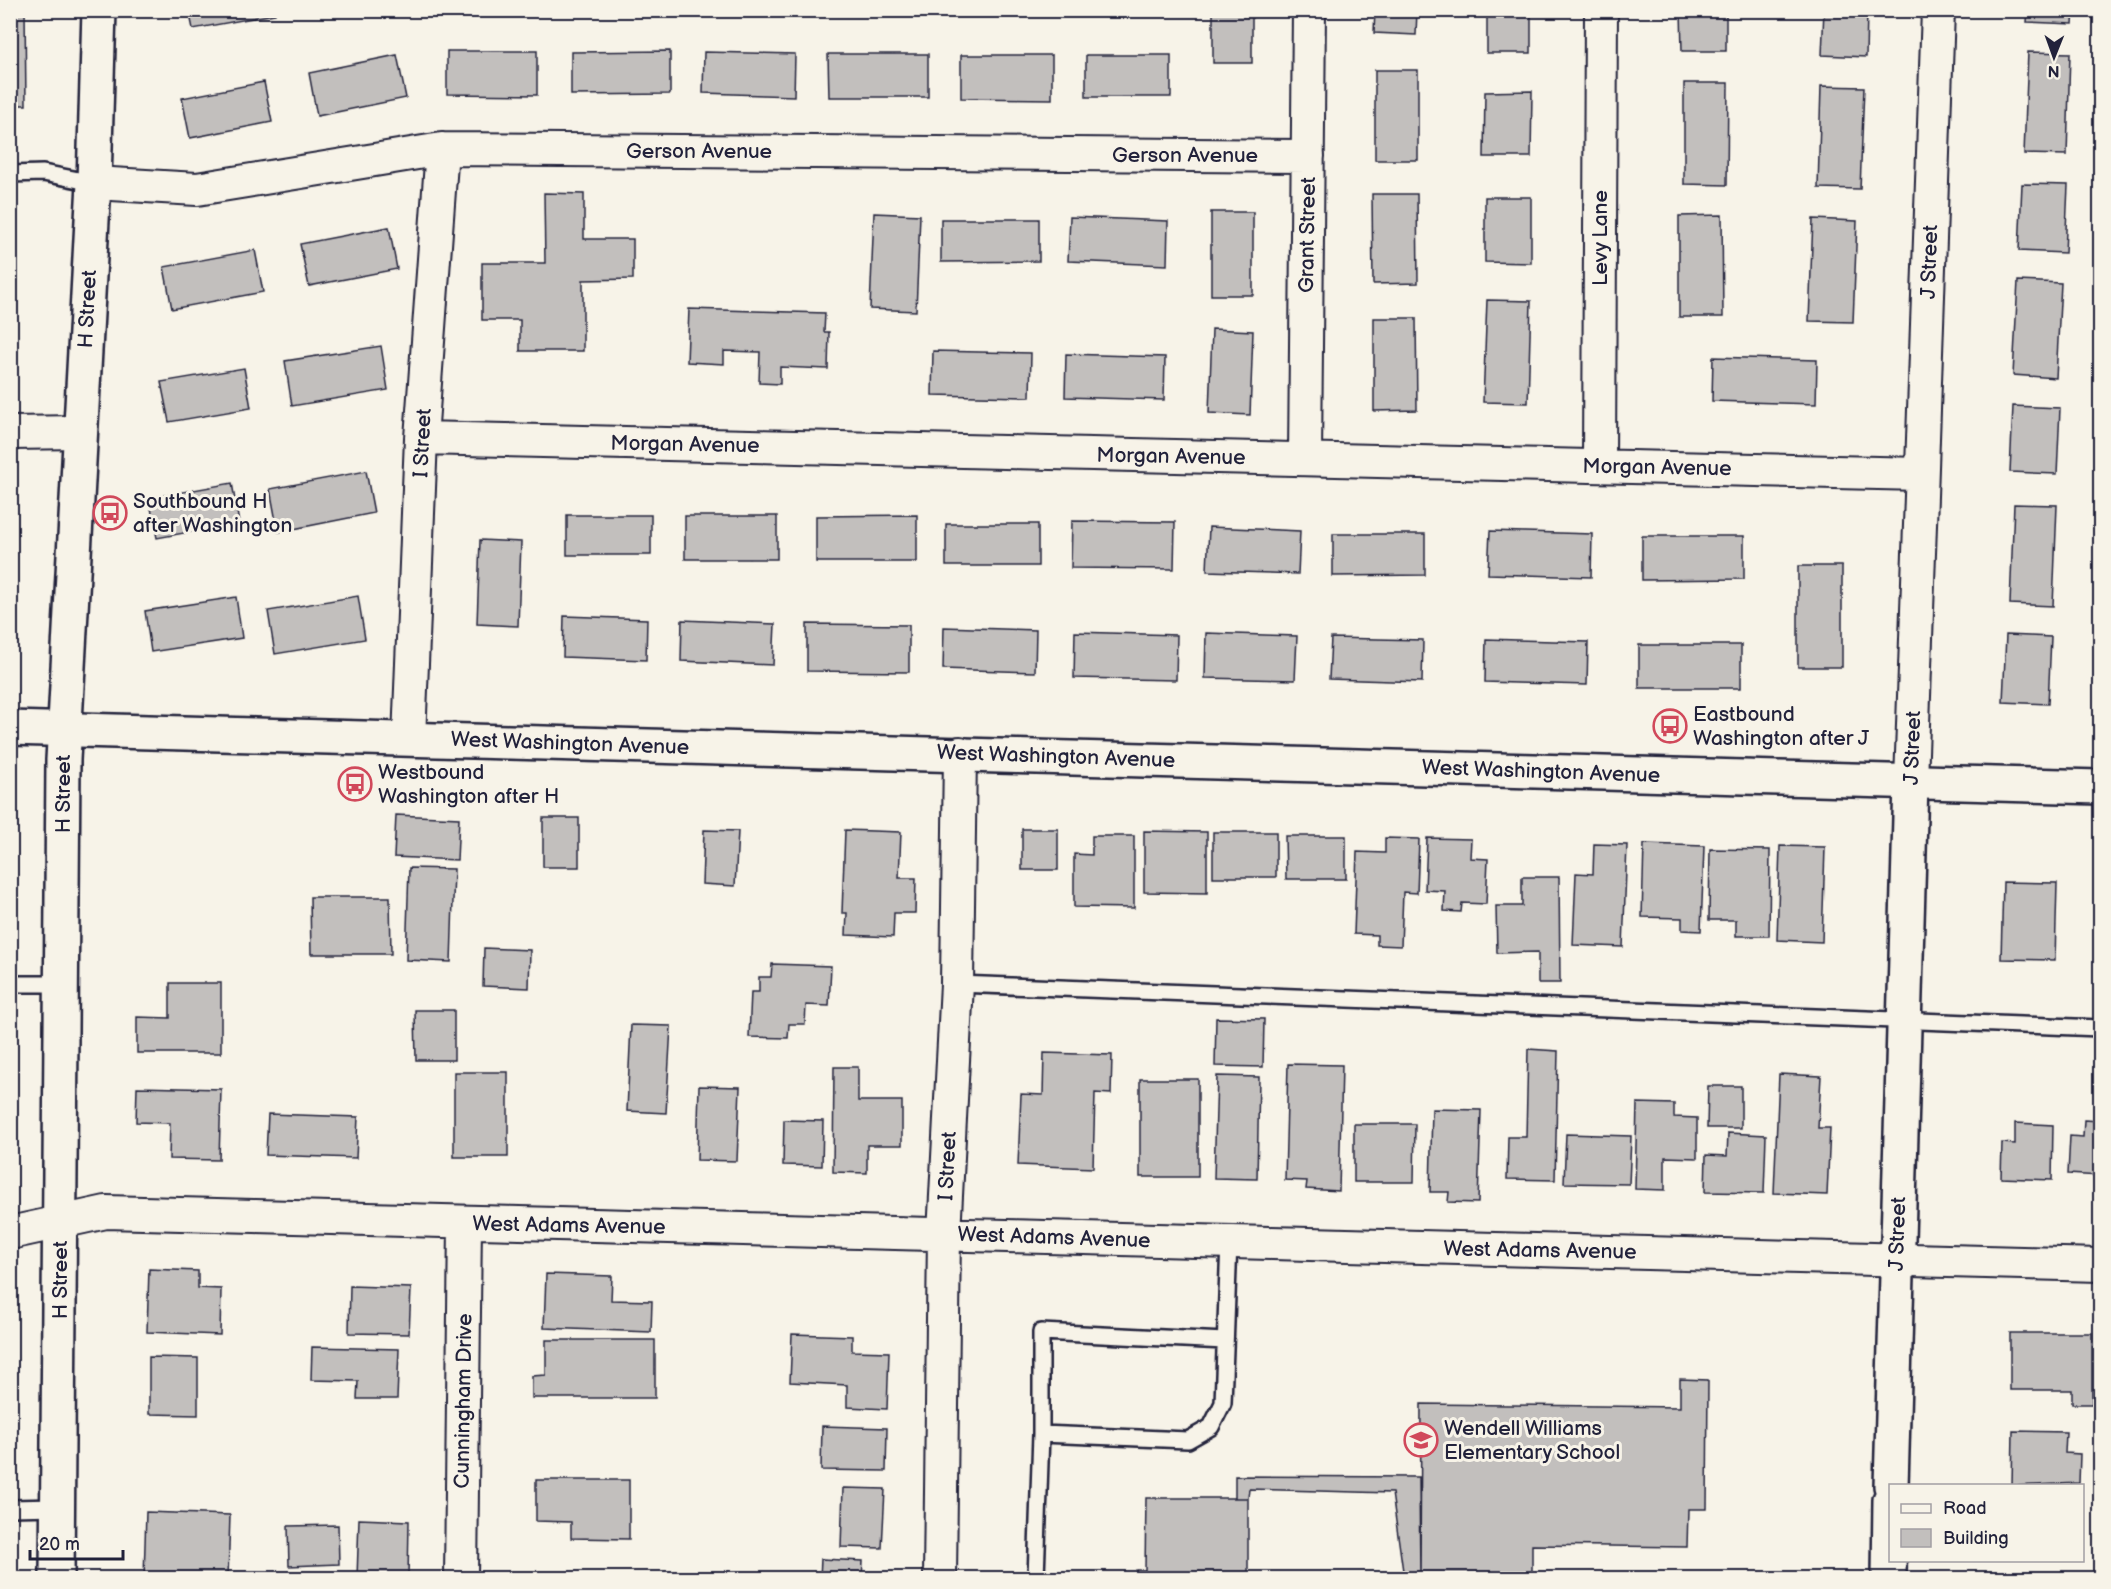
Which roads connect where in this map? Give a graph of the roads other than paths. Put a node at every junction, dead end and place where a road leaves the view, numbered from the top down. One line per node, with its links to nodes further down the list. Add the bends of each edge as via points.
1 (99, 10): 8 (street, H Street)
2 (1309, 10): 6 (street, Grant Street)
3 (1601, 10): 13 (street, Levy Lane)
4 (1938, 10): 14 (street, J Street)
5 (442, 149): 6 (street, Gerson Avenue); 8 (street, Gerson Avenue, via 197,189); 11 (street, I Street)
6 (1308, 156): 12 (street, Grant Street)
7 (10, 174): 8 (lane, via 43,173)
8 (94, 183): 9 (street, H Street)
9 (80, 432): 10 (street); 16 (street, H Street)
10 (10, 433)
11 (421, 438): 12 (street, Morgan Avenue); 17 (street, I Street)
12 (1305, 459): 13 (street, Morgan Avenue)
13 (1599, 466): 14 (street, Morgan Avenue)
14 (1921, 474): 19 (street, J Street)
15 (10, 728): 16 (street, West Washington Avenue)
16 (64, 728): 17 (street, West Washington Avenue); 22 (street, H Street)
17 (409, 739): 18 (street, West Washington Avenue)
18 (960, 753): 19 (street, West Washington Avenue); 23 (street, I Street)
19 (1911, 782): 20 (street, West Washington Avenue); 24 (street, J Street)
20 (2100, 787)
21 (10, 984): 22 (lane)
22 (62, 984): 26 (street, H Street)
23 (957, 984): 24 (lane); 29 (street, I Street)
24 (1904, 1021): 25 (lane); 31 (street, J Street)
25 (2100, 1028)
26 (60, 1223): 27 (street, West Adams Avenue, via 106,1212); 28 (street, West Adams Avenue); 37 (street, H Street)
27 (465, 1223): 29 (street, West Adams Avenue); 40 (street, Cunningham Drive)
28 (10, 1233)
29 (944, 1234): 30 (street, West Adams Avenue); 41 (street, I Street)
30 (1229, 1242): 31 (street, West Adams Avenue); 33 (lane)
31 (1896, 1260): 32 (street, West Adams Avenue); 35 (street, J Street)
32 (2100, 1265)
33 (1225, 1341): 34 (lane, via 1222,1403 1211,1426 1188,1440); 34 (lane, via 1041,1332)
34 (1041, 1434): 42 (lane)
35 (1891, 1484)
36 (10, 1508): 37 (lane)
37 (58, 1508): 39 (street, H Street)
38 (1889, 1562): 43 (street)
39 (57, 1578)
40 (461, 1578)
41 (940, 1578)
42 (1036, 1578)
43 (1889, 1578)

